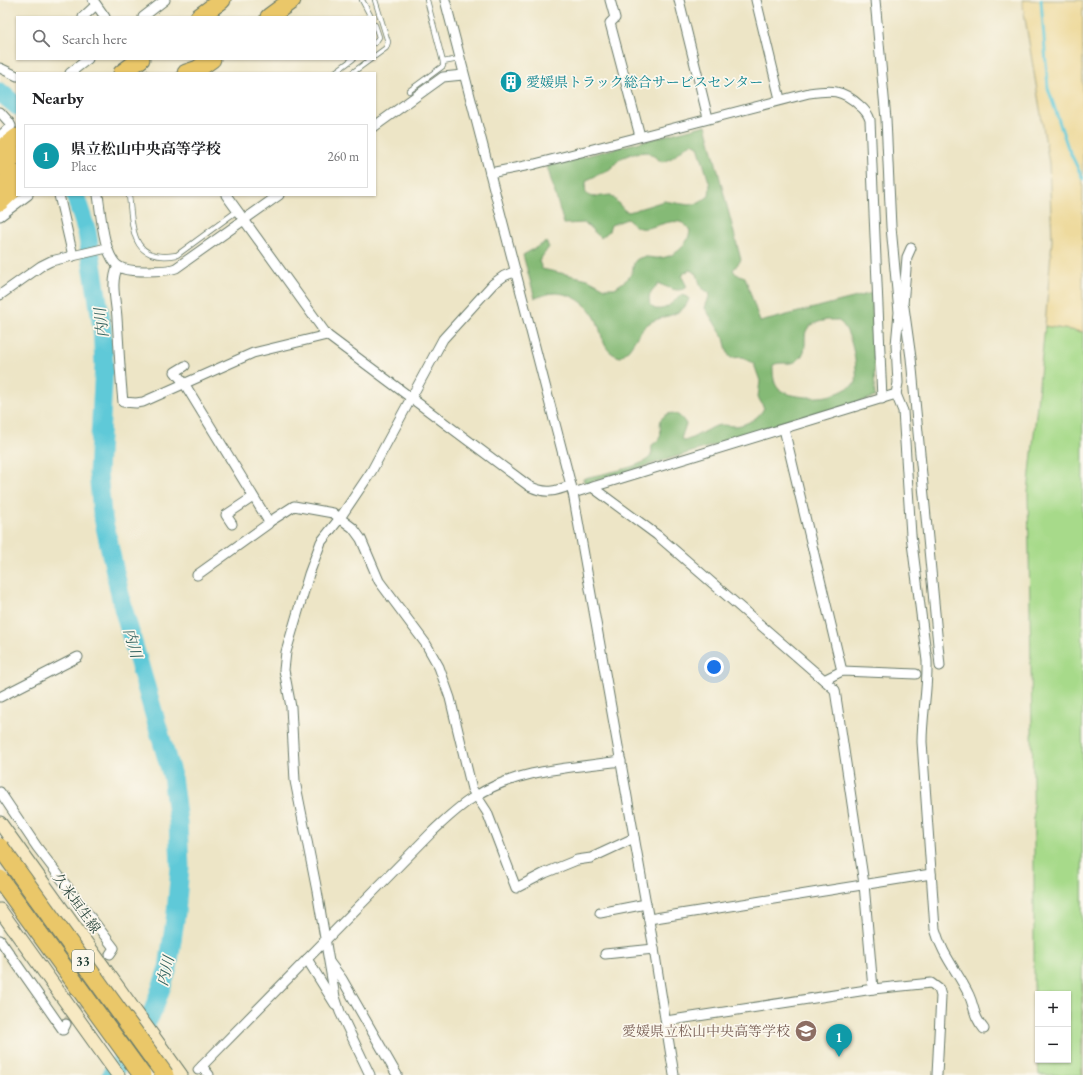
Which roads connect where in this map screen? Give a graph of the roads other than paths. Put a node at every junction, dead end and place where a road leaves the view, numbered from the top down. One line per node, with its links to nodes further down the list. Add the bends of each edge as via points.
1 (165, 0): 15 (street)
2 (222, 0): 16 (highway)
3 (292, 0): 17 (highway)
4 (362, 0): 18 (lane)
5 (375, 0): 21 (lane, via 388,42 386,48)
6 (427, 0): 28 (lane)
7 (445, 0): 22 (street)
8 (610, 0): 43 (street, via 615,18 610,23)
9 (679, 0): 40 (street)
10 (756, 0): 38 (street)
11 (875, 0): 68 (street, via 886,119 891,227)
12 (94, 2): 13 (street); 14 (street)
13 (85, 16)
14 (104, 16)
15 (144, 16)
16 (200, 16)
17 (270, 16)
18 (370, 16)
19 (376, 28): 20 (lane, via 379,37)
20 (376, 42)
21 (376, 55)
22 (459, 59): 28 (lane); 35 (street)
23 (87, 60): 30 (street)
24 (141, 60): 31 (highway)
25 (211, 60): 32 (highway)
26 (352, 60): 33 (lane)
27 (370, 60): 34 (lane)
28 (443, 62): 37 (lane, via 443,66)
29 (0, 68): 36 (street)
30 (71, 72)
31 (123, 72)
32 (189, 72)
33 (335, 72)
34 (353, 72)
35 (464, 75): 41 (street, via 443,77); 48 (street)
36 (16, 76)
37 (409, 91)
38 (780, 99): 40 (street); 74 (street, via 810,92 834,91 849,96 868,113)
39 (0, 112): 42 (street, via 11,126)
40 (708, 118): 43 (street)
41 (376, 125)
42 (0, 136)
43 (640, 136): 48 (street, via 535,164)
44 (16, 139): 45 (highway)
45 (0, 150)
46 (16, 156): 47 (highway)
47 (0, 168)
48 (490, 173): 66 (street)
49 (16, 175): 50 (highway)
50 (0, 186)
51 (16, 187): 58 (highway)
52 (27, 196): 60 (street)
53 (59, 196): 64 (street)
54 (98, 196): 62 (street)
55 (129, 196): 59 (lane, via 135,236 147,254 177,255)
56 (227, 196): 59 (street)
57 (279, 196): 61 (street)
58 (0, 202)
59 (237, 211): 61 (street)
60 (0, 216)
61 (244, 221): 65 (street, via 170,270 130,270); 69 (street)
62 (104, 248): 64 (street); 65 (street)
63 (911, 248): 68 (street, via 907,257)
64 (76, 255): 67 (street, via 41,266)
65 (118, 266): 71 (street, via 114,289 123,402 143,402)
66 (516, 271): 73 (street, via 492,284 449,332); 77 (street)
67 (0, 295)
68 (901, 309): 72 (street, via 896,345); 84 (street, via 911,358)
69 (327, 335): 71 (street, via 253,353); 73 (street)
70 (185, 366): 71 (street, via 176,372)
71 (184, 383): 78 (street)
72 (896, 394): 74 (street); 95 (street, via 903,411 911,535 927,661 928,676 922,726)
73 (412, 398): 77 (street, via 529,486 544,492); 79 (street, via 371,472)
74 (882, 399): 75 (street)
75 (784, 429): 76 (street); 85 (street)
76 (592, 487): 77 (street); 87 (street, via 657,535)
77 (572, 489): 89 (street)
78 (253, 496): 80 (street); 81 (street, via 226,515)
79 (340, 518): 80 (street, via 322,510 294,506); 91 (street, via 353,528 361,539 379,581 426,644 439,667 450,698); 103 (street, via 321,542 315,558 293,624 284,670 290,706 295,781)
80 (269, 522): 82 (street)
81 (232, 524)
82 (197, 575)
83 (78, 657): 88 (street)
84 (940, 666)
85 (842, 671): 86 (street); 87 (street)
86 (916, 674)
87 (824, 680): 97 (street, via 835,690)
88 (0, 697)
89 (621, 761): 91 (street, via 525,776 497,784); 93 (street)
90 (0, 792): 105 (street, via 37,847 114,948)
91 (476, 796): 93 (street, via 487,812 516,888 545,873 577,860 591,858); 103 (street, via 433,831)
92 (0, 823): 117 (main road, 久米垣生線)
93 (634, 838): 98 (street)
94 (0, 847): 116 (highway, 33, bridge)
95 (931, 874): 97 (street); 113 (street, via 938,939 969,995 977,1022)
96 (0, 879): 115 (highway, 33, bridge)
97 (864, 884): 101 (street); 109 (street)
98 (646, 904): 100 (street); 101 (street)
99 (0, 910): 114 (main road)
100 (600, 913)
101 (649, 919): 104 (street)
102 (0, 940): 112 (street, via 63,1030)
103 (325, 942): 107 (street); 108 (street)
104 (654, 949): 106 (street); 111 (street)
105 (110, 954)
106 (604, 954)
107 (308, 959): 110 (street); 118 (street, via 200,1068)
108 (328, 961): 110 (street); 120 (street, via 342,979)
109 (873, 989): 111 (street); 122 (street, via 924,982 934,984 939,989 941,996)
110 (340, 1012): 119 (street)
111 (666, 1021): 121 (street)
112 (66, 1024)
113 (984, 1029)
114 (118, 1075)
115 (142, 1075)
116 (165, 1075)
117 (181, 1075)
118 (209, 1075)
119 (370, 1075)
120 (397, 1075)
121 (674, 1075)
122 (937, 1075)

